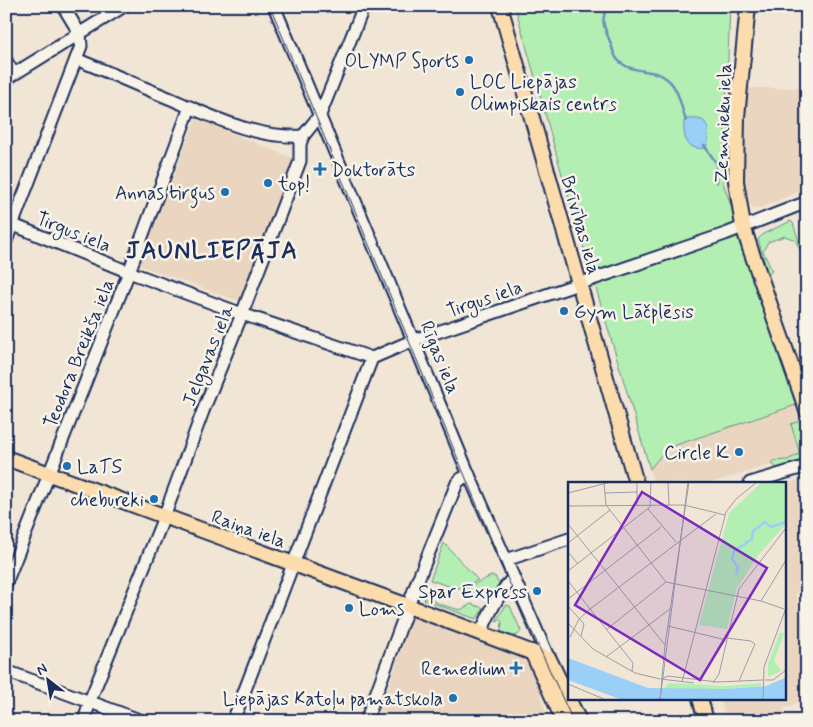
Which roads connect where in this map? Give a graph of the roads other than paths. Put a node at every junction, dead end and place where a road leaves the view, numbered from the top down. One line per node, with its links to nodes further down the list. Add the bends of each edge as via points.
1 (63, 6): 7 (street)
2 (124, 6): 7 (street)
3 (274, 6): 12 (street, Rīgas iela)
4 (364, 6): 12 (street)
5 (500, 6): 19 (main road, Brīvības iela)
6 (748, 6): 16 (main road, Zemnieku iela, via 737,117 736,181)
7 (80, 34): 8 (street, via 81,46); 10 (street)
8 (76, 59): 11 (street); 15 (street)
9 (6, 61): 10 (street)
10 (10, 76)
11 (190, 107): 13 (street, via 258,133); 18 (street, Teodora Breikša iela)
12 (320, 115): 13 (street); 21 (street, Rīgas iela)
13 (303, 136): 20 (street, Jelgavas iela, via 300,161)
14 (807, 202): 16 (street, Tirgus iela)
15 (10, 223): 17 (street); 18 (street, Tirgus iela)
16 (744, 226): 19 (street, Tirgus iela); 23 (main road, Zemnieku iela)
17 (6, 242)
18 (129, 272): 20 (street, Tirgus iela); 26 (street, Teodora Breikša iela)
19 (579, 284): 21 (street, Tirgus iela); 28 (main road, Brīvības iela)
20 (242, 314): 22 (street, Tirgus iela); 30 (street, Jelgavas iela, via 202,411)
21 (414, 340): 22 (street, Tirgus iela); 27 (street, Rīgas iela)
22 (372, 358): 33 (street)
23 (807, 411)
24 (6, 458): 26 (main road, Raiņa iela)
25 (807, 466): 29 (street)
26 (48, 474): 30 (main road, Raiņa iela); 35 (street, Teodora Breikša iela)
27 (469, 475): 32 (street, Rīgas iela); 36 (street, via 457,484)
28 (636, 482)
29 (753, 482)
30 (164, 517): 33 (main road, Raiņa iela); 44 (street, Jelgavas iela)
31 (568, 540): 32 (street)
32 (506, 560): 34 (street, Rīgas iela)
33 (293, 564): 36 (main road, Raiņa iela); 47 (street)
34 (513, 578): 37 (street, via 498,598); 39 (street, Rīgas iela)
35 (6, 582)
36 (408, 606): 37 (main road, Raiņa iela); 48 (street)
37 (480, 634): 38 (main road, Raiņa iela)
38 (532, 652): 39 (main road, Raiņa iela); 49 (main road)
39 (549, 659): 41 (main road, Rīgas iela)
40 (6, 671): 44 (street)
41 (568, 698)
42 (569, 700): 50 (main road, Rīgas iela)
43 (701, 700): 51 (main road)
44 (90, 701): 45 (street, Jelgavas iela); 46 (street)
45 (84, 721)
46 (142, 721)
47 (233, 721)
48 (366, 721)
49 (564, 721)
50 (579, 721)
51 (706, 721)

